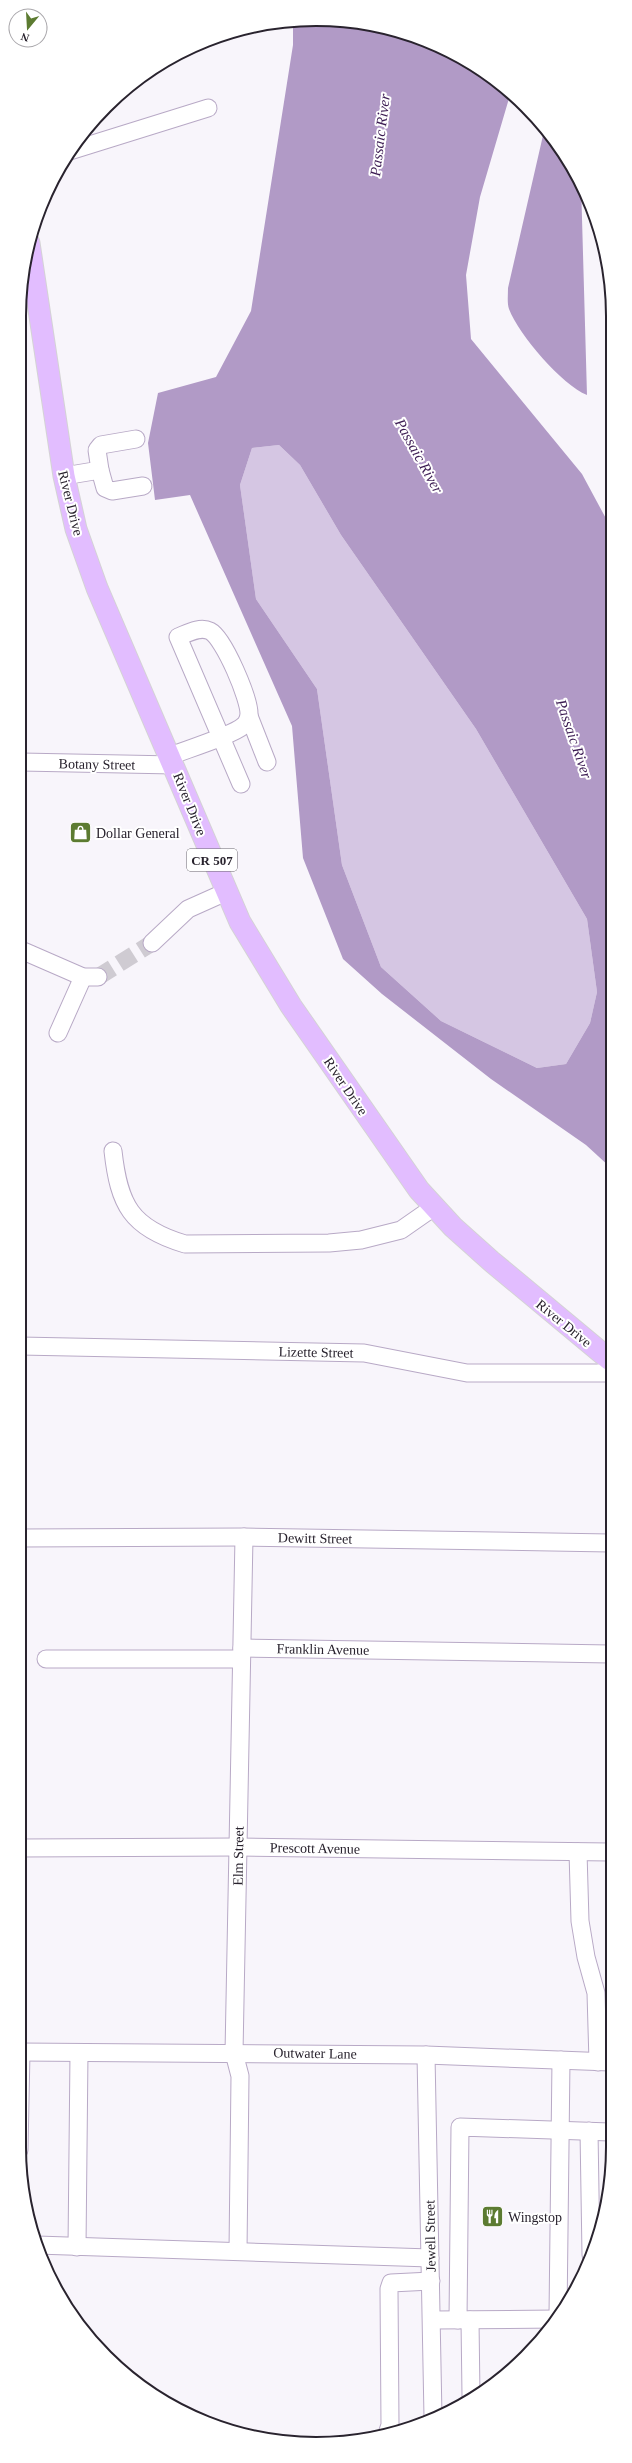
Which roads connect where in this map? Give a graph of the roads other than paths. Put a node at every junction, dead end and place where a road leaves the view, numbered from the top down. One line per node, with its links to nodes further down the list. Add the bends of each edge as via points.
1 (208, 108): 2 (street)
2 (80, 148)
3 (32, 258): 6 (main road, River Drive / CR 507)
4 (136, 439): 5 (street, via 101,445 97,450)
5 (100, 470): 6 (street); 7 (street, via 106,488 112,491)
6 (64, 476): 10 (main road, River Drive / CR 507, via 76,529 97,588)
7 (143, 486)
8 (249, 716): 9 (street, via 243,726); 9 (street, via 248,704 218,638 209,631 197,630 178,637); 12 (street)
9 (219, 736): 10 (street); 13 (street)
10 (172, 761): 11 (street, Botany Street); 14 (main road, River Drive / CR 507)
11 (26, 762)
12 (267, 762)
13 (241, 784)
14 (226, 892): 15 (street, via 188,909); 19 (main road, River Drive / CR 507, via 240,922 291,1006 387,1147)
15 (152, 942)
16 (26, 952): 17 (street, via 91,977)
17 (58, 1033)
18 (114, 1151): 19 (street, via 117,1182 127,1209 164,1238 185,1244 329,1243 361,1240 401,1230)
19 (434, 1208): 21 (main road, River Drive / CR 507, via 490,1261)
20 (26, 1346): 22 (street, Lizette Street, via 364,1353 467,1372)
21 (606, 1357)
22 (606, 1373)
23 (244, 1537): 24 (street, Dewitt Street); 25 (street, Dewitt Street); 26 (street, Elm Street)
24 (26, 1538)
25 (606, 1543)
26 (242, 1653): 27 (street, Franklin Avenue); 28 (street, Franklin Avenue); 29 (street, Elm Street)
27 (606, 1654)
28 (46, 1659)
29 (238, 1847): 30 (street, Prescott Avenue); 31 (street, Prescott Avenue); 35 (street, Elm Street)
30 (26, 1848)
31 (578, 1852): 32 (street, Prescott Avenue); 38 (street, via 580,1921 596,1993)
32 (606, 1852)
33 (26, 2052): 34 (street, Outwater Lane)
34 (79, 2052): 35 (street, Outwater Lane); 44 (street)
35 (234, 2053): 36 (street, Outwater Lane); 45 (street, Elm Street, via 240,2076)
36 (426, 2055): 37 (street, Outwater Lane); 46 (street, Jewell Street)
37 (561, 2060): 38 (street, Outwater Lane); 39 (street)
38 (604, 2062)
39 (561, 2130): 40 (street); 48 (street); 51 (street, via 460,2127)
40 (600, 2131): 41 (street); 42 (street)
41 (599, 2207)
42 (591, 2241)
43 (43, 2245): 44 (street)
44 (77, 2247): 45 (street)
45 (238, 2251): 46 (street)
46 (430, 2258): 47 (street, Jewell Street)
47 (431, 2281): 50 (street, Jewell Street); 54 (street, via 391,2283 389,2290)
48 (558, 2306)
49 (551, 2317): 51 (street)
50 (432, 2320): 51 (street); 53 (street, Jewell Street)
51 (464, 2320): 52 (street)
52 (471, 2392)
53 (433, 2412)
54 (389, 2427)

